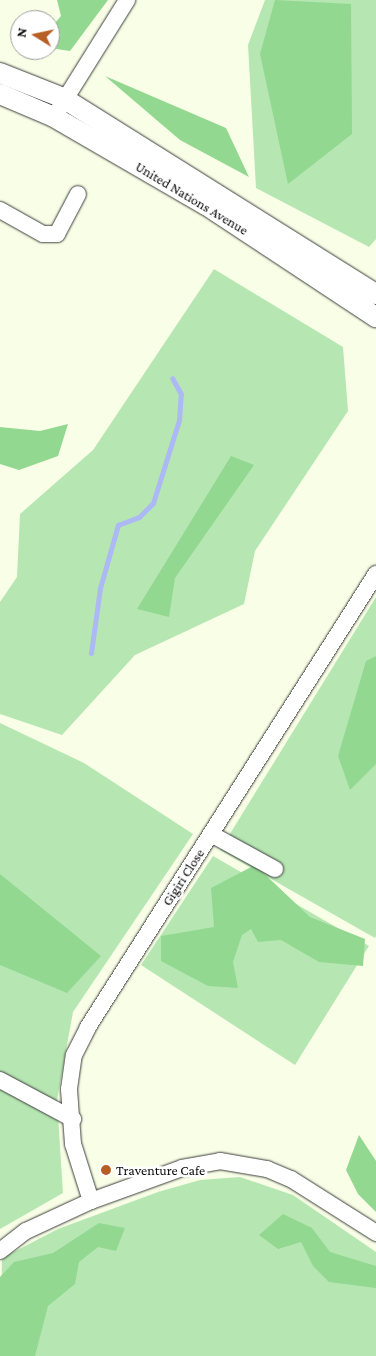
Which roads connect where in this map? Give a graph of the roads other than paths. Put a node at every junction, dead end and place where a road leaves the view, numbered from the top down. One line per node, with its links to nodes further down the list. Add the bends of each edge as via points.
1 (128, 0): 4 (street)
2 (0, 73): 4 (street, United Nations Avenue)
3 (0, 94): 5 (street, United Nations Avenue)
4 (63, 98): 5 (street); 8 (street, United Nations Avenue)
5 (54, 117): 9 (street, United Nations Avenue, via 206,205)
6 (78, 194): 7 (street, via 57,234 43,234)
7 (0, 210)
8 (376, 294)
9 (376, 317)
10 (376, 574): 11 (street, Gigiri Close)
11 (211, 834): 12 (street); 14 (street, Gigiri Close, via 88,1027 74,1055 69,1089)
12 (275, 869)
13 (0, 1080): 14 (street)
14 (73, 1120): 15 (street, Gigiri Close, via 73,1144)
15 (91, 1201): 16 (street, via 182,1168 239,1163 291,1179); 17 (street, via 26,1231)
16 (376, 1233)
17 (0, 1251)

